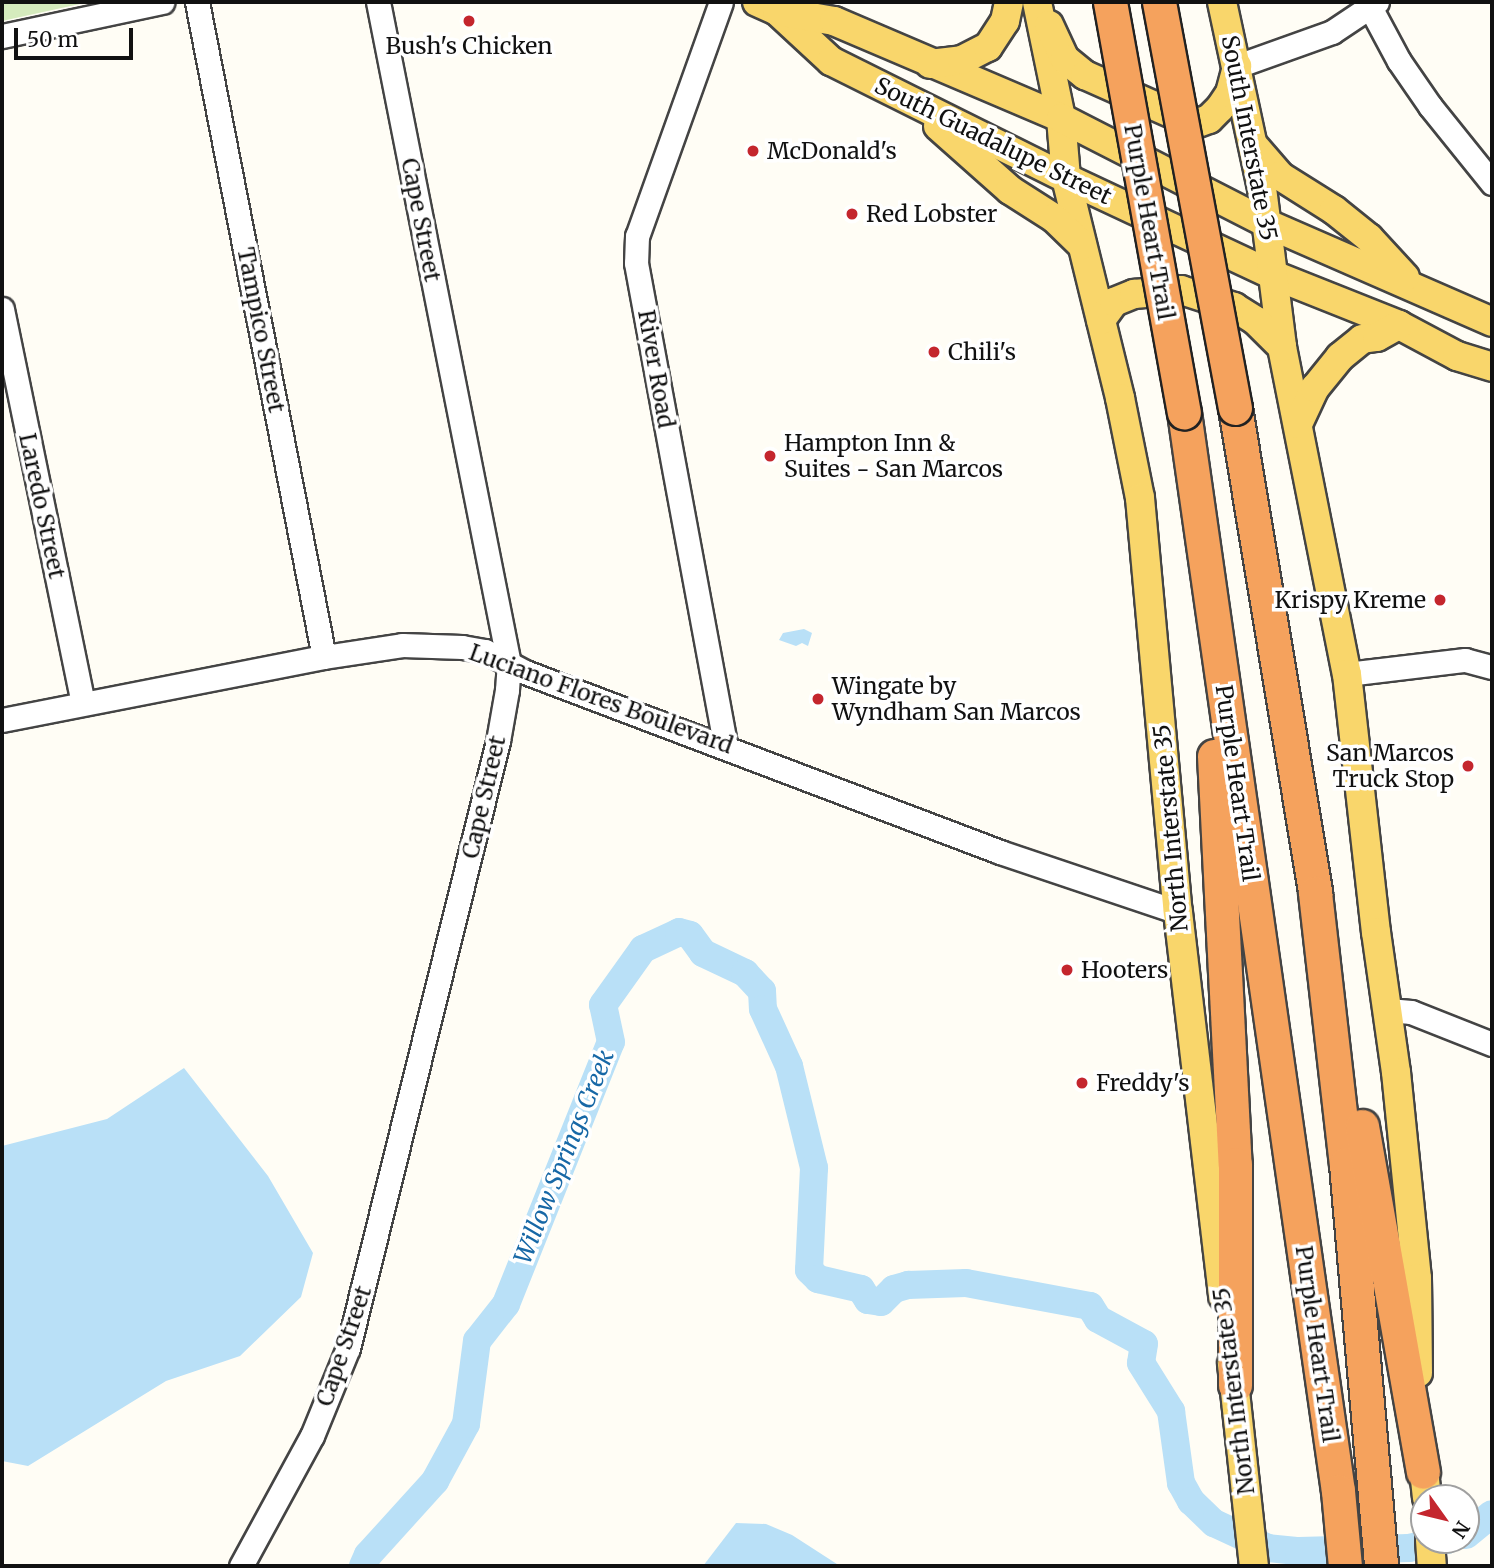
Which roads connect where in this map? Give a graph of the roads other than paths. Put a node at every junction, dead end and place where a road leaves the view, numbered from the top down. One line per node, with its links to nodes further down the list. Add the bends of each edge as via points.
1 (162, 2): 12 (street)
2 (197, 2): 32 (street, Tampico Street)
3 (378, 2): 33 (street, Cape Street)
4 (720, 2): 38 (street, River Road, via 637,236 636,263)
5 (1009, 2): 13 (main road, via 1005,21 988,47 962,60)
6 (1037, 2): 14 (main road, via 1065,59 1085,75 1195,124 1209,120 1220,108 1230,93); 16 (main road)
7 (1110, 2): 31 (highway, Purple Heart Trail, bridge)
8 (1159, 2): 40 (highway, Purple Heart Trail, bridge, via 1235,408)
9 (1222, 2): 14 (main road, South Interstate 35)
10 (1373, 4): 14 (street, via 1332,32); 19 (street, via 1399,61)
11 (767, 7): 13 (main road, South Guadalupe Street, via 834,21); 15 (main road, South Guadalupe Street, via 831,61)
12 (2, 36)
13 (930, 64): 16 (main road, South Guadalupe Street)
14 (1237, 66): 17 (main road, South Interstate 35)
15 (910, 101): 18 (main road, South Guadalupe Street); 21 (main road, via 1010,190 1054,218)
16 (1061, 118): 18 (main road); 20 (main road, South Guadalupe Street)
17 (1253, 144): 20 (main road, South Interstate 35); 23 (main road, via 1280,176 1334,210)
18 (1066, 178): 21 (main road, North Interstate 35); 22 (main road, South Guadalupe Street)
19 (1492, 183)
20 (1268, 224): 22 (main road, South Interstate 35); 23 (main road, South Guadalupe Street)
21 (1083, 246): 25 (main road, North Interstate 35)
22 (1271, 274): 27 (main road, South Guadalupe Street); 28 (main road)
23 (1412, 285): 26 (main road, South Guadalupe Street)
24 (2, 309): 36 (street, Laredo Street)
25 (1101, 320): 28 (main road, via 1114,302 1134,294 1181,290 1234,307); 39 (main road, North Interstate 35, via 1140,498)
26 (1492, 322)
27 (1399, 325): 29 (main road, South Guadalupe Street, via 1457,356); 30 (main road, via 1362,339 1340,357 1315,388)
28 (1282, 347): 30 (main road)
29 (1492, 367)
30 (1298, 424): 35 (main road)
31 (1202, 537): 43 (highway, via 1235,1164); 47 (highway, Purple Heart Trail)
32 (324, 657): 33 (street, Luciano Flores Boulevard, via 429,644 485,651); 36 (street, Luciano Flores Boulevard)
33 (509, 664): 38 (street, Luciano Flores Boulevard); 45 (street, Cape Street, via 498,741 359,1312 312,1436)
34 (1492, 667): 35 (street, via 1465,660)
35 (1347, 674): 41 (main road)
36 (83, 703): 37 (street, Luciano Flores Boulevard)
37 (2, 720)
38 (725, 745): 39 (street, Luciano Flores Boulevard, via 1000,852)
39 (1178, 912): 43 (main road, North Interstate 35)
40 (1318, 916): 44 (highway, via 1357,1096); 48 (highway, Purple Heart Trail, via 1346,1164)
41 (1388, 1010): 42 (street, via 1411,1013); 44 (main road, via 1417,1278)
42 (1492, 1044)
43 (1236, 1398): 46 (main road, North Interstate 35)
44 (1425, 1483)
45 (241, 1566)
46 (1254, 1566)
47 (1345, 1566)
48 (1381, 1566)

